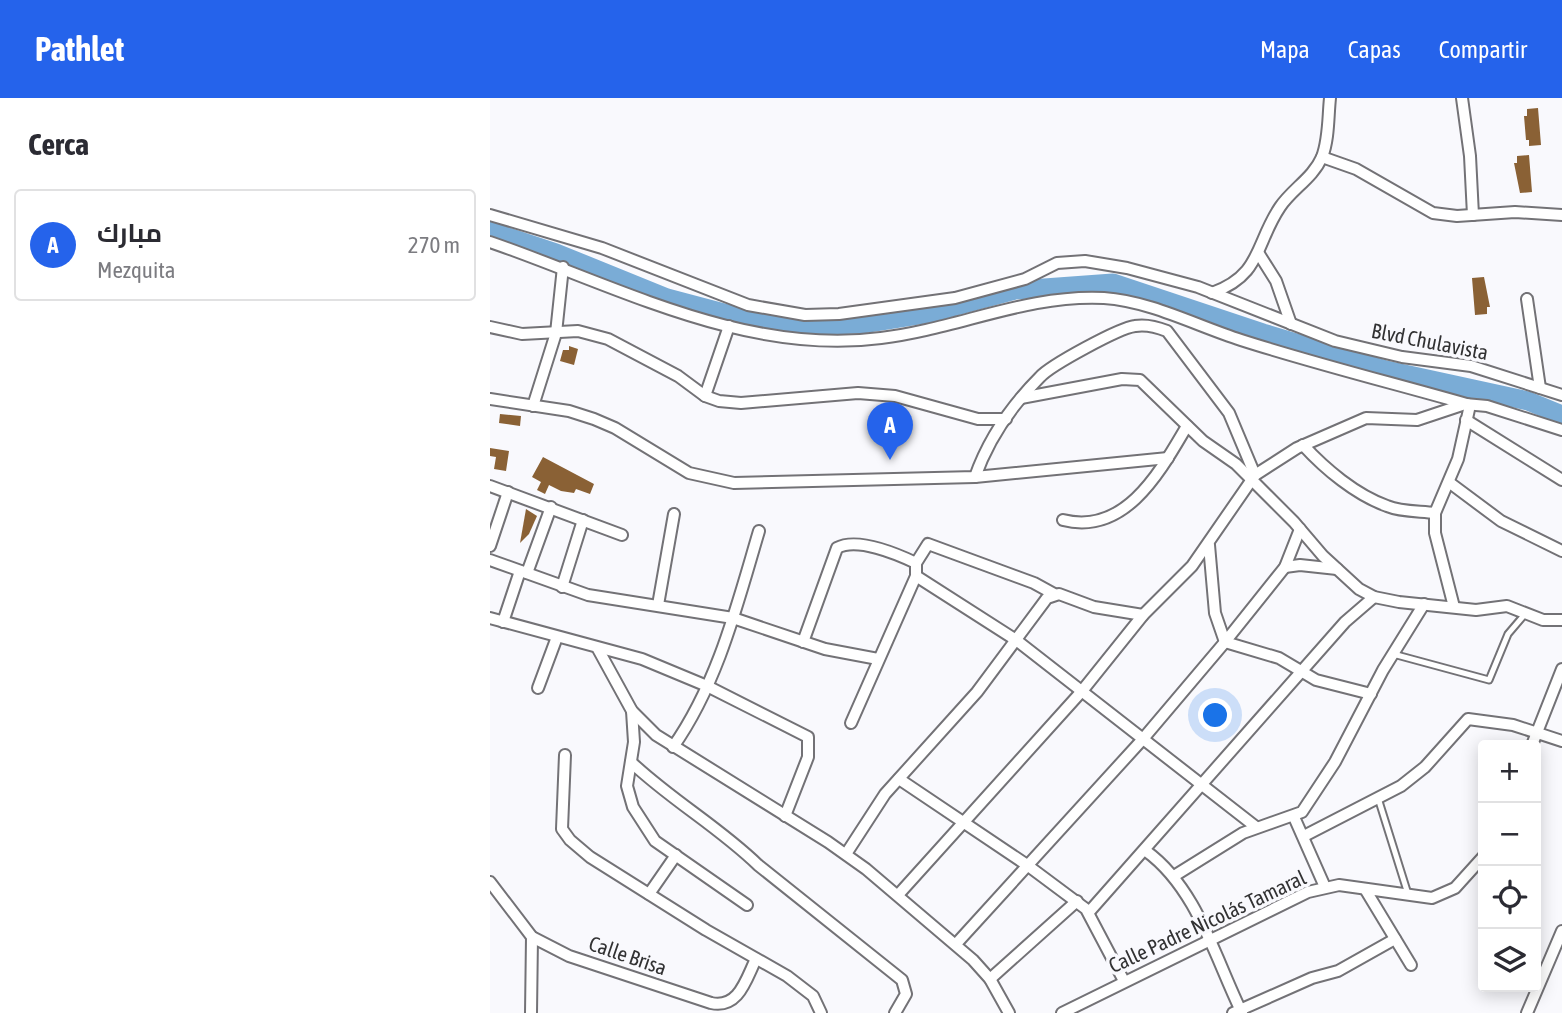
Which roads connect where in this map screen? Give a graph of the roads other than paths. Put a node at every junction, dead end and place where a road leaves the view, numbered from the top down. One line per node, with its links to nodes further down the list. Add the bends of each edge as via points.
1 (1330, 98): 3 (street)
2 (1462, 98): 5 (street)
3 (1322, 157): 5 (street, via 1356,169 1426,210); 8 (street, via 1279,208)
4 (490, 215): 10 (street, Blvd Chulavista, via 602,248 748,305 805,315 955,298 1025,279 1074,259 1127,268)
5 (1473, 215): 6 (street)
6 (1562, 215)
7 (490, 242): 9 (street)
8 (1259, 254): 10 (street, via 1240,280); 12 (street, via 1276,281)
9 (563, 267): 14 (street); 15 (street)
10 (1212, 293): 12 (street, Blvd Chulavista)
11 (1527, 299): 16 (street)
12 (1291, 324): 16 (street, Blvd Chulavista, via 1335,341 1402,357 1471,366)
13 (490, 327): 15 (street, via 522,334)
14 (729, 327): 18 (street); 21 (street, via 814,342 881,338 1041,302 1124,300 1241,340)
15 (556, 333): 18 (street, via 578,331 608,339 678,376); 22 (street)
16 (1540, 388): 17 (street, Blvd Chulavista)
17 (1562, 395)
18 (705, 396): 23 (street, via 741,403 858,393 895,396 978,419)
19 (1021, 398): 23 (street); 25 (street, via 1122,379 1140,380); 30 (street, via 1042,374 1118,331 1157,327 1167,331 1230,413)
20 (490, 399): 22 (street)
21 (1469, 405): 24 (street); 26 (street, via 1487,406); 27 (street, via 1417,420 1366,418)
22 (533, 406): 29 (street, via 594,419 706,479)
23 (1006, 419): 29 (street, via 984,451)
24 (1466, 420): 31 (street); 32 (street)
25 (1187, 426): 28 (street); 30 (street)
26 (1562, 430)
27 (1303, 445): 30 (street); 36 (street, via 1369,498 1388,507)
28 (1168, 458): 29 (street); 39 (street, via 1136,500 1108,517 1081,524)
29 (975, 477)
30 (1253, 478): 40 (street); 43 (street)
31 (1562, 480)
32 (1450, 483): 36 (street); 45 (street, via 1501,521)
33 (490, 486): 34 (street)
34 (508, 492): 35 (street); 44 (street)
35 (551, 507): 38 (street); 50 (street)
36 (1436, 513): 57 (street, via 1435,533)
37 (674, 514): 56 (street)
38 (583, 520): 42 (street); 52 (street)
39 (1063, 520)
40 (1300, 529): 48 (street); 49 (street)
41 (759, 531): 61 (street)
42 (622, 535)
43 (1209, 545): 59 (street); 67 (street, via 1217,625)
44 (490, 546)
45 (1562, 551)
46 (490, 560): 50 (street)
47 (916, 563): 51 (street); 53 (street, via 928,544); 66 (street, via 867,547 848,544 837,548)
48 (1286, 567): 49 (street); 67 (street)
49 (1337, 569): 54 (street)
50 (524, 572): 52 (street); 63 (street)
51 (916, 576): 65 (street); 70 (street)
52 (562, 587): 56 (street, via 615,601)
53 (1054, 594): 59 (street); 65 (street)
54 (1374, 597): 55 (street); 72 (street, via 1345,622)
55 (1424, 604): 57 (street); 69 (street)
56 (659, 605): 61 (street)
57 (1454, 607): 58 (street, via 1507,607)
58 (1525, 614): 62 (street); 69 (lane, via 1508,634 1489,680)
59 (1143, 615): 75 (street)
60 (490, 618): 63 (street)
61 (733, 618): 66 (street); 73 (street)
62 (1562, 620)
63 (503, 622): 64 (street)
64 (557, 637): 68 (street); 74 (street)
65 (1017, 640): 75 (street); 86 (street)
66 (803, 642): 70 (street)
67 (1225, 642): 72 (street, via 1279,658); 80 (street)
68 (598, 649): 73 (street, via 626,653); 77 (street)
69 (1393, 654): 76 (street)
70 (878, 659): 78 (street)
71 (1562, 669): 79 (street)
72 (1302, 675): 76 (street); 87 (street)
73 (707, 686): 83 (street); 89 (street, via 808,737 808,757)
74 (538, 688)
75 (1082, 691): 80 (street); 91 (street)
76 (1371, 694): 90 (street, via 1318,789)
77 (632, 711): 83 (street); 85 (street)
78 (850, 723)
79 (1537, 733): 81 (street); 82 (street); 88 (street, via 1468,719 1425,767)
80 (1142, 740): 87 (street); 98 (street)
81 (1534, 740)
82 (1562, 741)
83 (673, 747): 89 (street)
84 (565, 755): 103 (street, via 562,829 590,857)
85 (631, 762): 95 (street, via 627,786 633,807 655,841); 121 (street, via 902,980 906,994)
86 (899, 779): 91 (street); 96 (street, via 866,820)
87 (1201, 785): 92 (street); 94 (street)
88 (1378, 798): 93 (street); 104 (lane)
89 (785, 816): 96 (street)
90 (1294, 817): 92 (street); 93 (street)
91 (964, 821): 98 (street); 105 (street)
92 (1256, 827): 99 (street)
93 (1304, 836): 101 (street)
94 (1146, 851): 99 (street); 108 (street)
95 (676, 855): 103 (street); 107 (street)
96 (846, 855): 105 (street)
97 (1478, 863): 104 (street, Calle Padre Nicolás Tamaral, via 1455,888 1432,898)
98 (1027, 864): 106 (street); 113 (street)
99 (1174, 876): 111 (street)
100 (490, 882): 110 (street, Calle Brisa)
101 (1325, 887): 102 (street, Calle Padre Nicolás Tamaral); 111 (street, Calle Padre Nicolás Tamaral)
102 (1365, 889): 104 (street, Calle Padre Nicolás Tamaral); 112 (street)
103 (649, 894): 114 (street)
104 (1408, 894)
105 (898, 895): 113 (street)
106 (1077, 901): 108 (street); 116 (street)
107 (747, 905)
108 (1089, 912): 117 (street)
109 (1562, 932): 124 (street)
110 (532, 937): 114 (street, Calle Brisa, via 569,956 719,1005 734,999); 119 (street)
111 (1208, 939): 117 (street, Calle Padre Nicolás Tamaral); 118 (street)
112 (1395, 939): 115 (street); 118 (street, via 1338,971)
113 (956, 944): 116 (street)
114 (756, 959): 120 (street, via 813,996)
115 (1411, 965)
116 (990, 979): 122 (street)
117 (1124, 981): 123 (street, Calle Padre Nicolás Tamaral)
118 (1238, 1012)
119 (531, 1013)
120 (821, 1013)
121 (895, 1013)
122 (1009, 1013)
123 (1062, 1013)
124 (1527, 1013)

